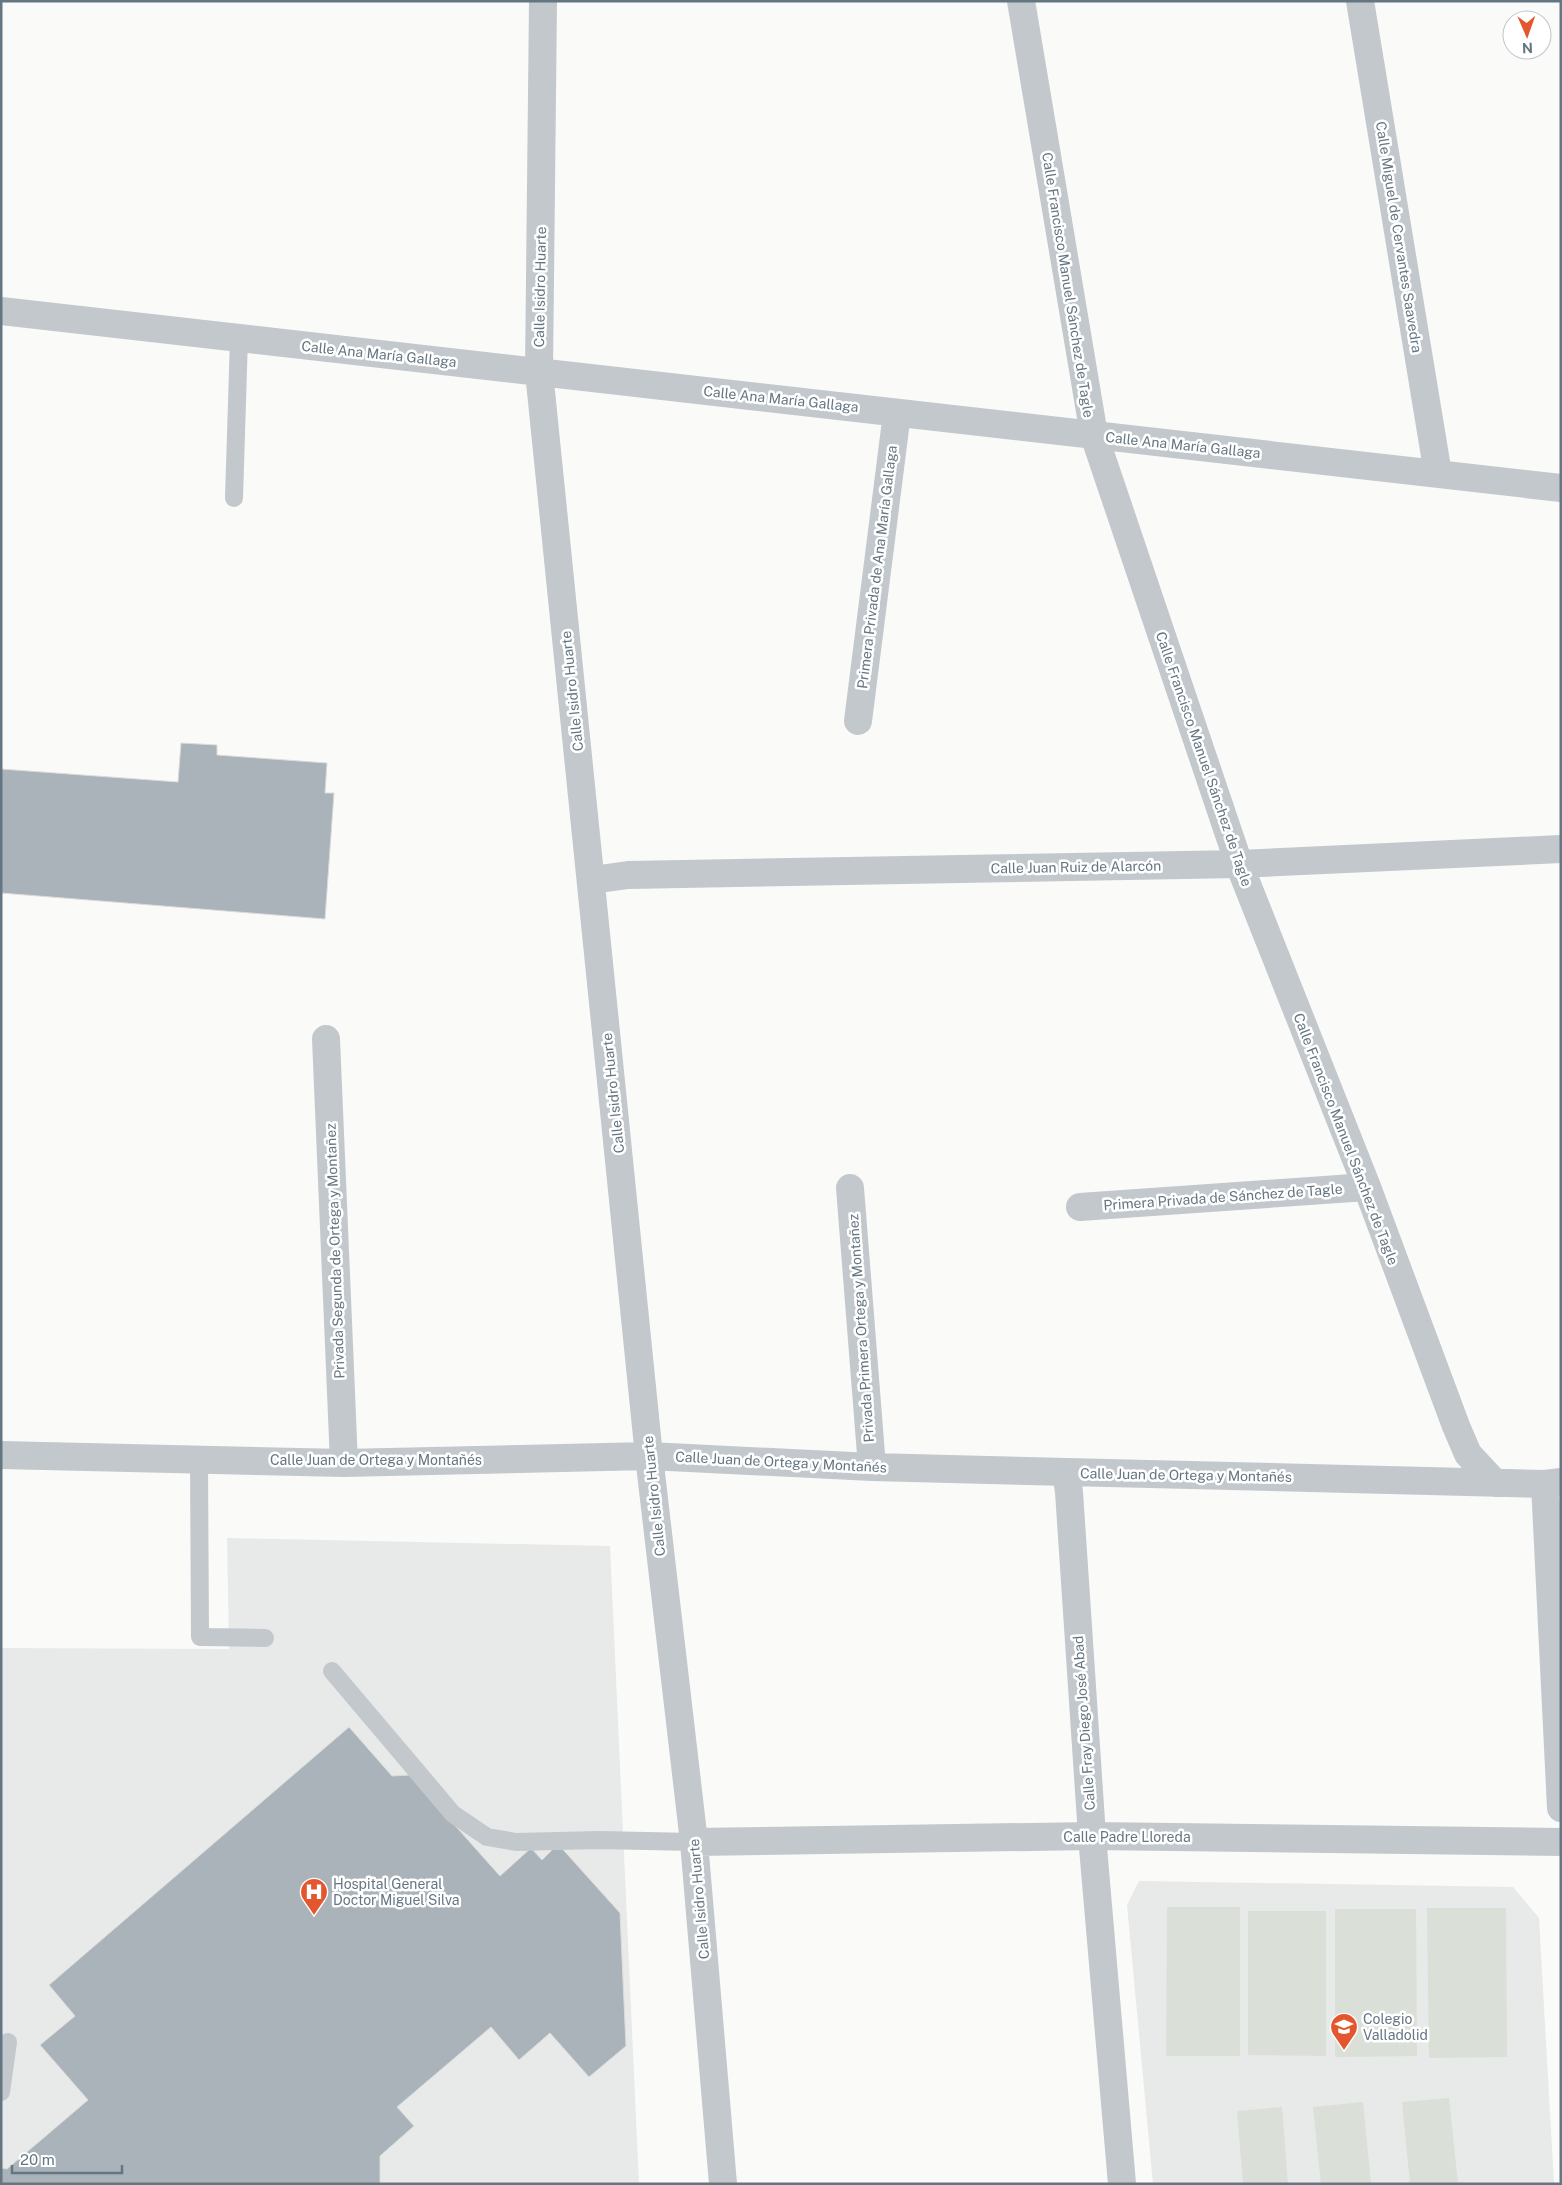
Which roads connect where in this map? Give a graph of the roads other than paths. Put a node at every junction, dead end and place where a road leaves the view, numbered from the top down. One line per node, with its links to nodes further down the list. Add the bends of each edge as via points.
1 (543, 1): 6 (street, Calle Isidro Huarte)
2 (1021, 1): 8 (street, Calle Francisco Manuel Sánchez de Tagle)
3 (1360, 1): 9 (street, Calle Miguel de Cervantes Saavedra)
4 (1, 312): 5 (street, Calle Ana María Gallaga)
5 (239, 338): 6 (street, Calle Ana María Gallaga); 11 (lane)
6 (539, 372): 7 (street, Calle Ana María Gallaga); 15 (street, Calle Isidro Huarte)
7 (897, 412): 8 (street, Calle Ana María Gallaga); 12 (street, Primera Privada de Ana María Gallaga)
8 (1094, 435): 9 (street, Calle Ana María Gallaga); 14 (street, Calle Francisco Manuel Sánchez de Tagle)
9 (1438, 474): 10 (street, Calle Ana María Gallaga)
10 (1561, 488)
11 (234, 498)
12 (858, 721)
13 (1561, 849): 14 (street, Calle Juan Ruiz de Alarcón)
14 (1239, 864): 15 (street, Calle Juan Ruiz de Alarcón, via 628,876); 17 (street, Calle Francisco Manuel Sánchez de Tagle)
15 (592, 880): 21 (street, Calle Isidro Huarte)
16 (326, 1039): 23 (street, Privada Segunda de Ortega y Montañez)
17 (1366, 1187): 19 (street, Primera Privada de Sánchez de Tagle); 26 (street, Calle Francisco Manuel Sánchez de Tagle, via 1468,1454)
18 (850, 1188): 24 (street, Privada Primera Ortega y Montañez)
19 (1080, 1207)
20 (1, 1455): 22 (street, Calle Juan de Ortega y Montañés)
21 (649, 1456): 23 (street, Calle Juan de Ortega y Montañés); 24 (street, Calle Juan de Ortega y Montañés); 32 (street, Calle Isidro Huarte)
22 (199, 1459): 23 (street, Calle Juan de Ortega y Montañés); 28 (lane, via 200,1637)
23 (344, 1463)
24 (872, 1467): 25 (street, Calle Juan de Ortega y Montañés)
25 (1066, 1472): 26 (street, Calle Juan de Ortega y Montañés); 31 (street, Calle Fray Diego José Abad)
26 (1495, 1483): 27 (street, Calle Juan de Ortega y Montañés)
27 (1553, 1483): 30 (street)
28 (266, 1638)
29 (332, 1672): 32 (lane, via 453,1814 487,1837 516,1842)
30 (1561, 1808)
31 (1092, 1836): 32 (street, Calle Padre Lloreda); 33 (street, Calle Padre Lloreda); 37 (street, Calle Fray Diego José Abad)
32 (694, 1842): 36 (street, Calle Isidro Huarte)
33 (1561, 1842)
34 (8, 2042): 35 (lane)
35 (1, 2092)
36 (723, 2184)
37 (1122, 2184)

